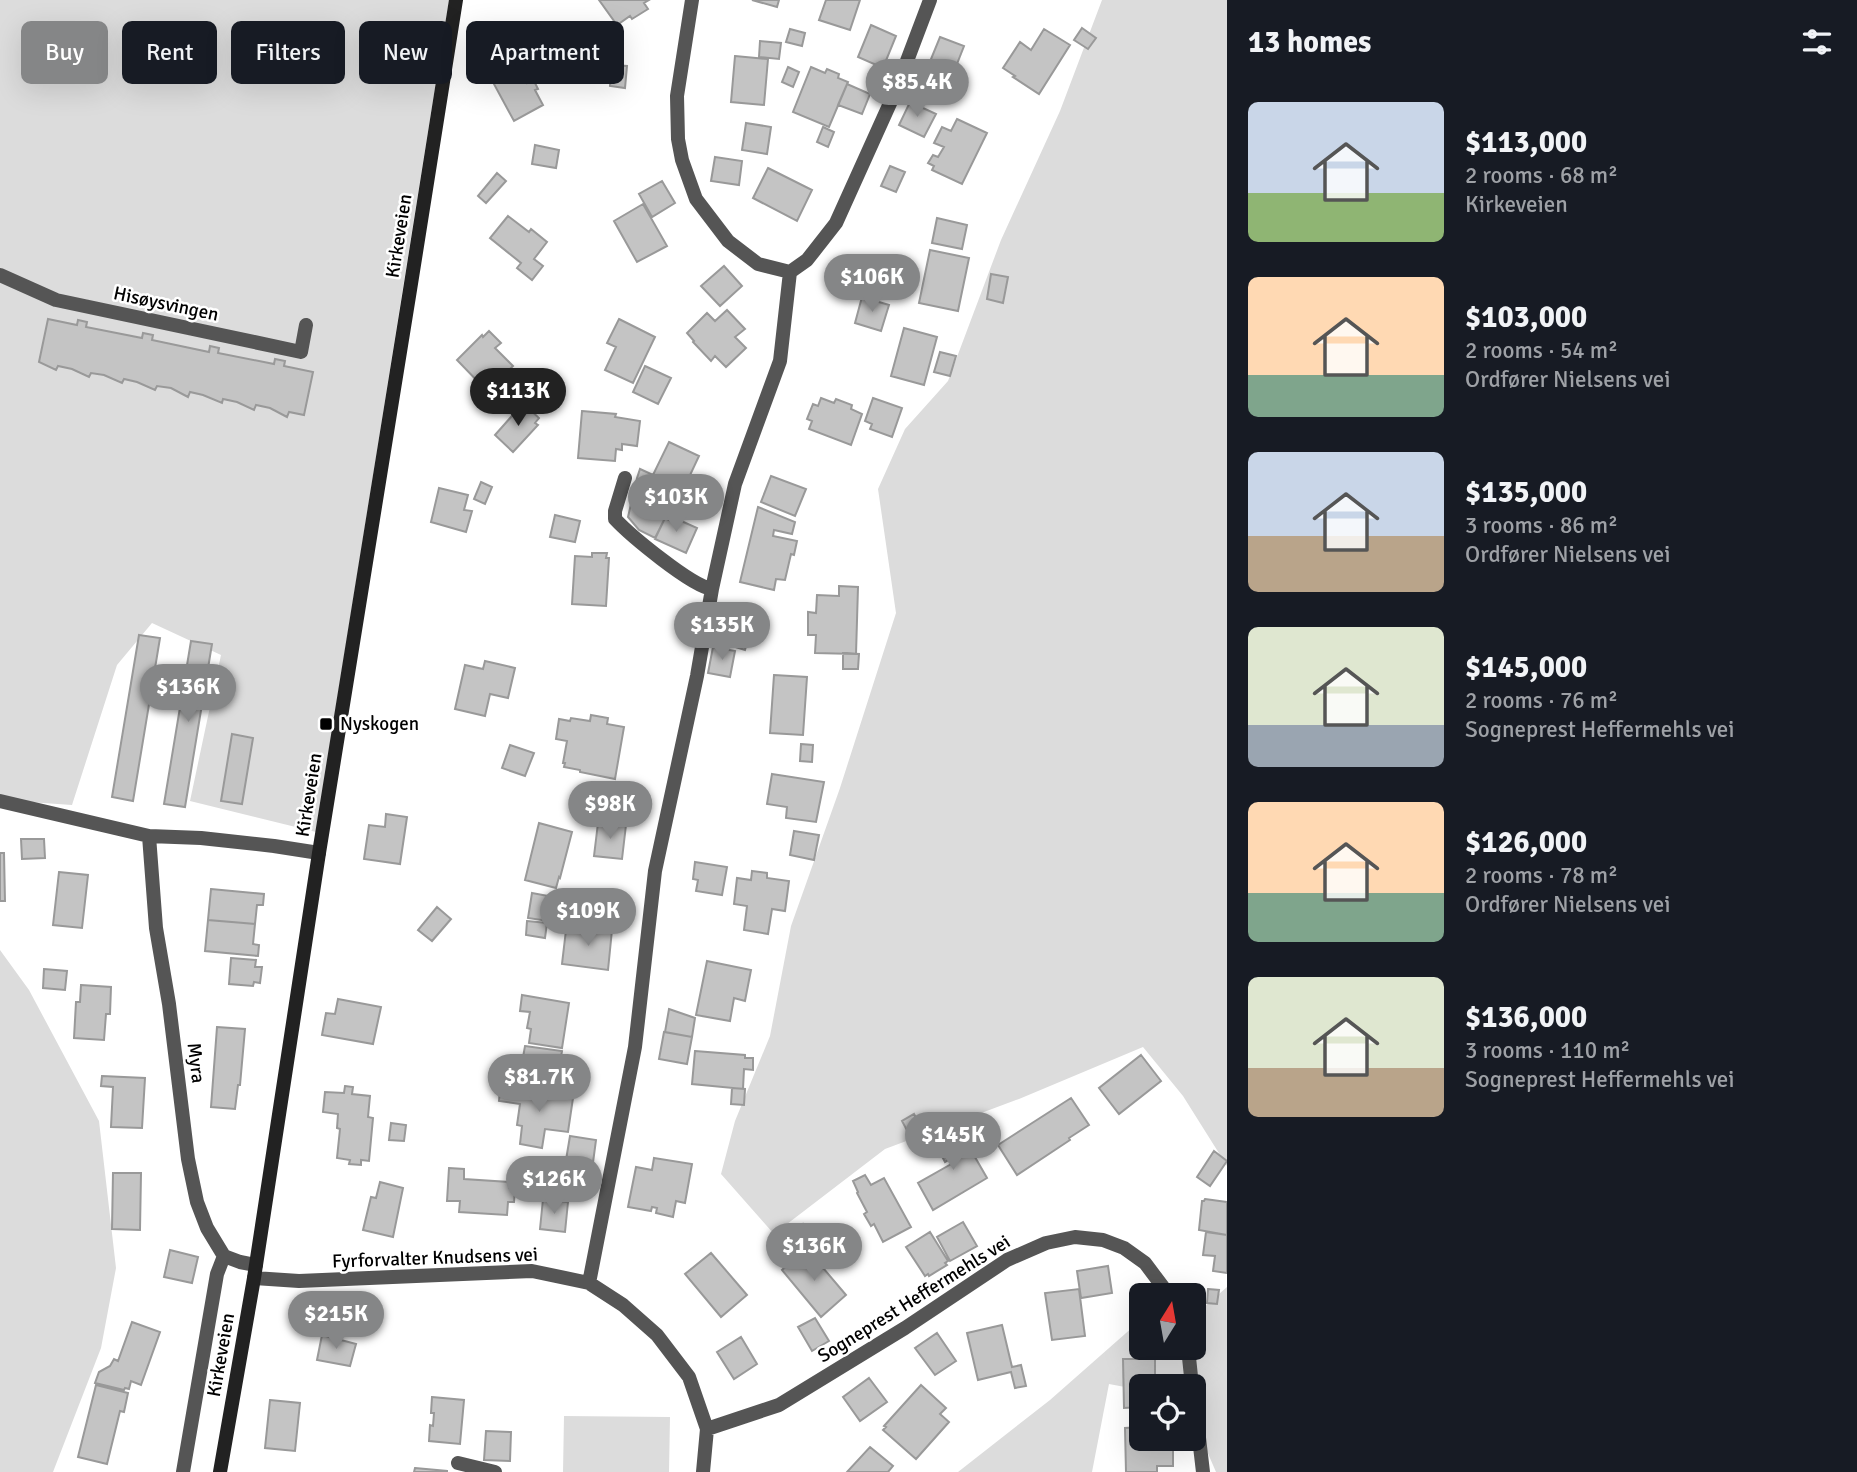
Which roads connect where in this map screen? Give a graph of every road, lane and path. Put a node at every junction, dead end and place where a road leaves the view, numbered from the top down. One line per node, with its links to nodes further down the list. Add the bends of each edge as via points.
1 (456, 0): 11 (main road, Kirkeveien)
2 (692, 0): 4 (street, via 677,96 678,139 685,170 696,199 728,242 758,264)
3 (930, 0): 4 (street, via 896,90 836,223 807,260)
4 (790, 272): 8 (street, via 780,361 735,484)
5 (0, 275): 6 (street, Hisøysvingen, via 56,300 301,352)
6 (306, 325)
7 (625, 478): 8 (street, via 615,519 693,582)
8 (712, 589): 14 (street, via 655,871 635,1047)
9 (0, 801): 10 (street)
10 (149, 836): 11 (street); 12 (street, Myra, via 156,928 188,1160 197,1202)
11 (319, 853): 13 (main road, Kirkeveien)
12 (224, 1256): 13 (street); 19 (street)
13 (255, 1271): 14 (street, Fyrforvalter Knudsens vei, via 299,1282 532,1271); 20 (main road, Kirkeveien)
14 (589, 1283): 16 (street, Fyrforvalter Knudsens vei, via 657,1335 689,1377)
15 (1160, 1283): 16 (street, Sogneprest Heffermehls vei, via 1145,1263 1102,1240 1075,1237 1046,1242 1007,1260 779,1405)
16 (707, 1429): 22 (street, Fyrforvalter Knudsens vei)
17 (1201, 1451): 23 (street)
18 (458, 1462): 21 (street)
19 (183, 1472)
20 (220, 1472)
21 (495, 1472)
22 (703, 1472)
23 (1203, 1472)

